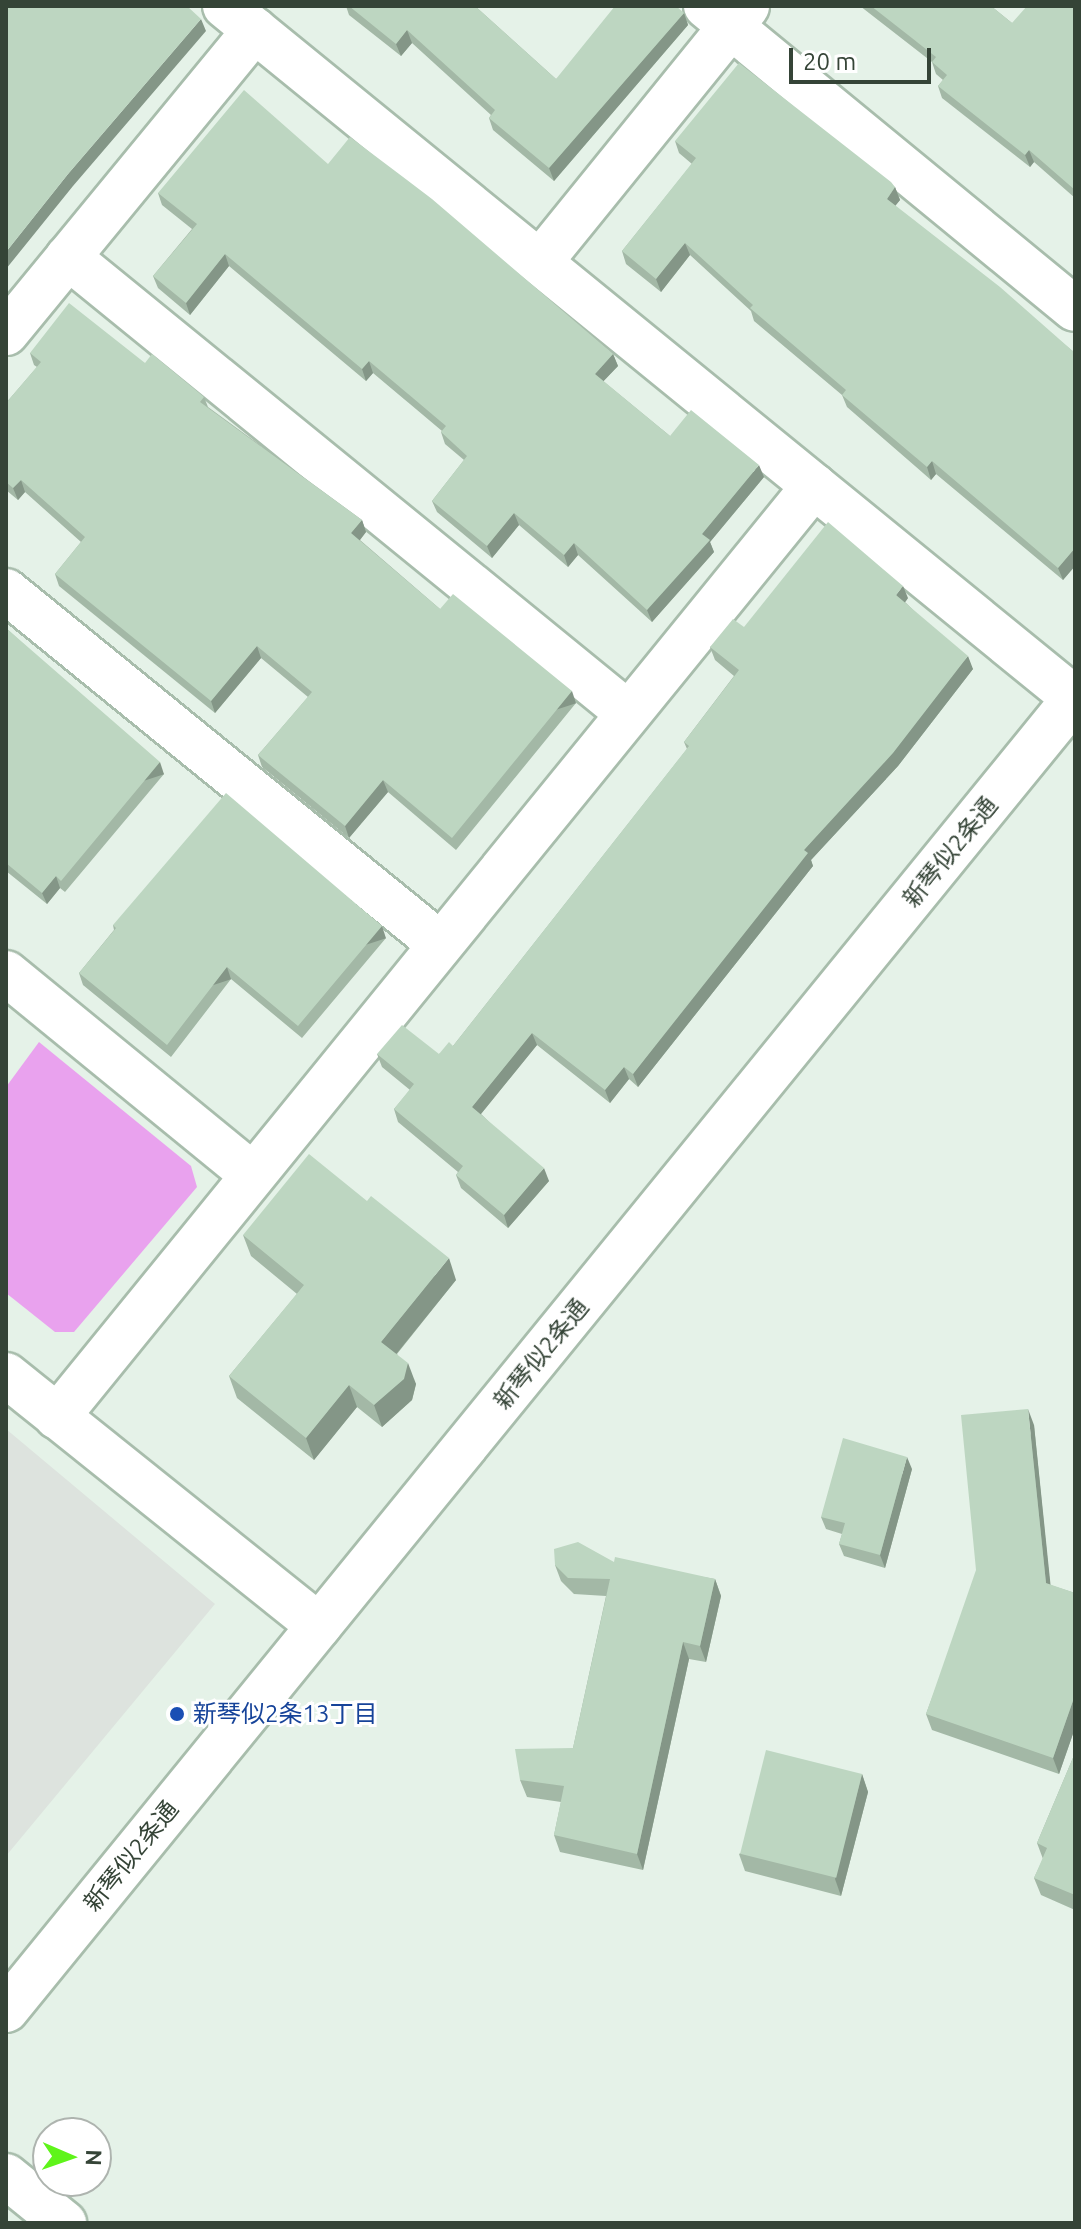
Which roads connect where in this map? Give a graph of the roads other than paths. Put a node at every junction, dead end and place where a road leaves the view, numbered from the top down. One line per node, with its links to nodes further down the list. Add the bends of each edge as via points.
1 (728, 13): 4 (street); 5 (street)
2 (240, 18): 3 (street); 4 (street)
3 (68, 257): 6 (street); 10 (street)
4 (540, 262): 7 (street)
5 (1075, 309)
6 (6, 333)
7 (814, 486): 9 (street); 10 (street)
8 (6, 591): 11 (street)
9 (1075, 698): 16 (street, 新琴似2条通)
10 (628, 713): 11 (street)
11 (440, 944): 13 (street)
12 (6, 973): 13 (street)
13 (252, 1174): 15 (street)
14 (6, 1375): 15 (street)
15 (57, 1417): 16 (street)
16 (319, 1626): 17 (street, 新琴似2条通)
17 (6, 2010)
18 (6, 2176): 19 (street)
19 (64, 2223)

